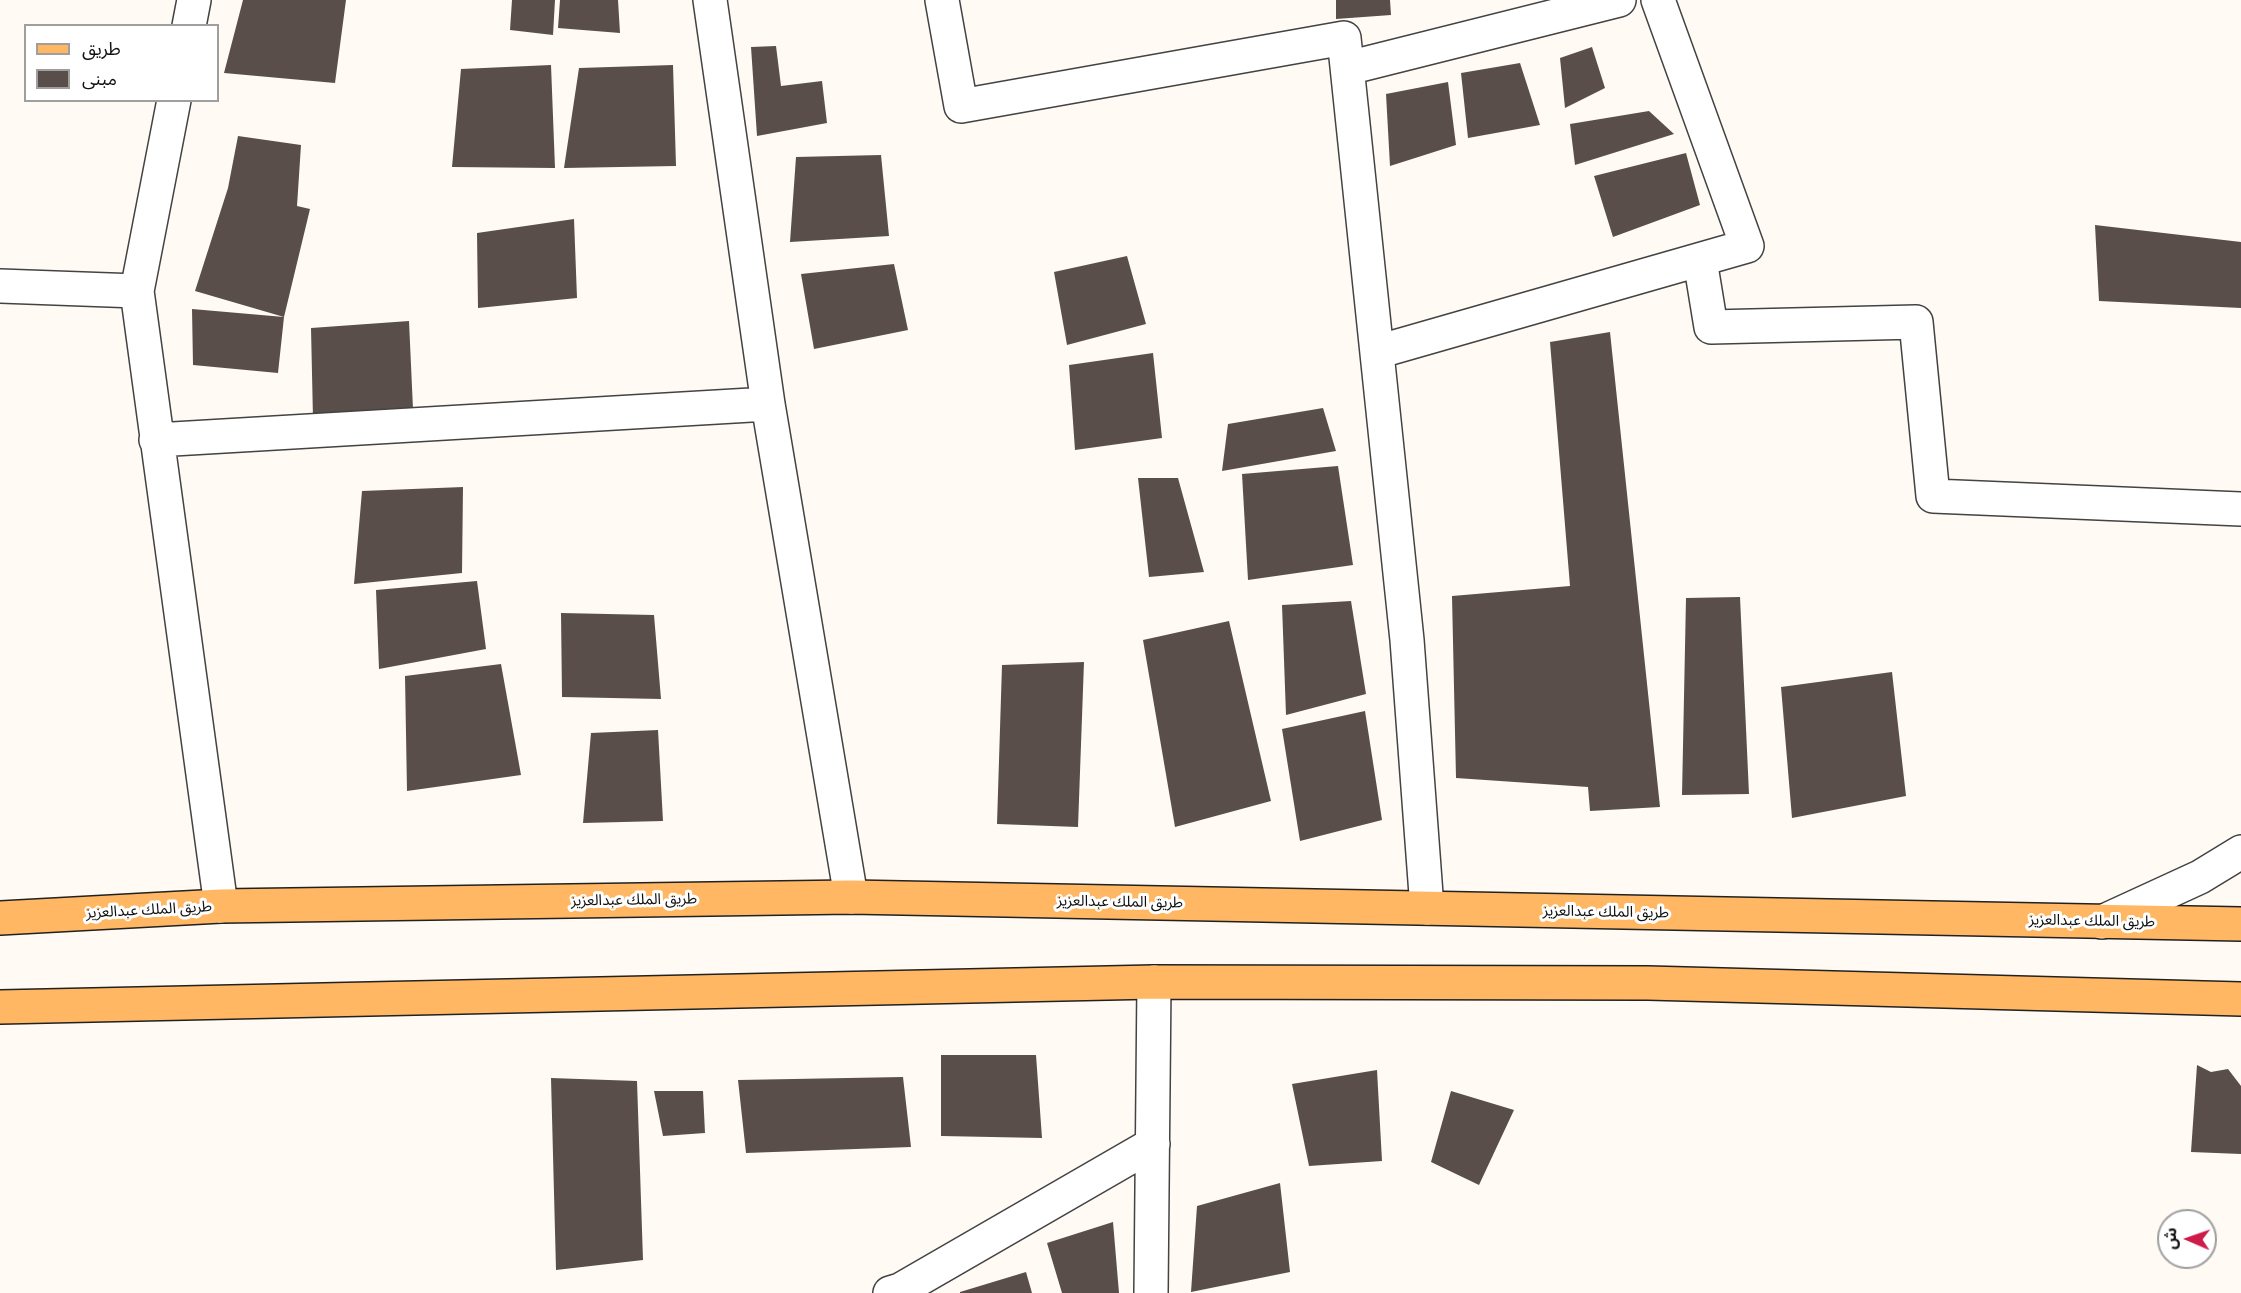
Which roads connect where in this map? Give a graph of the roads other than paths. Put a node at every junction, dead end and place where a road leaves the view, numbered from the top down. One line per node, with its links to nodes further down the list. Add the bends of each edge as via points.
1 (194, 0): 6 (street)
2 (710, 0): 13 (street)
3 (942, 0): 7 (street, via 961,106 1344,38)
4 (1619, 0): 7 (street)
5 (1658, 0): 9 (street, via 1748,246)
6 (189, 24)
7 (1348, 68): 12 (street)
8 (174, 102): 11 (street)
9 (1700, 260): 12 (street); 15 (street, via 1711,327 1916,322 1933,496)
10 (0, 286): 11 (street)
11 (137, 291): 14 (street)
12 (1377, 352): 19 (street, via 1407,640)
13 (768, 404): 14 (street); 17 (street)
14 (156, 440): 18 (street)
15 (2241, 509)
16 (2241, 852): 21 (street, via 2200,877)
17 (851, 897): 18 (main road, طريق الملك عبدالعزيز); 19 (main road, طريق الملك عبدالعزيز)
18 (221, 906): 20 (main road, طريق الملك عبدالعزيز)
19 (1427, 908): 21 (main road, طريق الملك عبدالعزيز)
20 (0, 918)
21 (2102, 922): 22 (main road, طريق الملك عبدالعزيز)
22 (2241, 924)
23 (1154, 982): 24 (main road, via 1648,983); 25 (main road); 26 (street)
24 (2241, 999)
25 (0, 1007)
26 (1153, 1144): 27 (street); 28 (street)
27 (890, 1293)
28 (1151, 1293)

